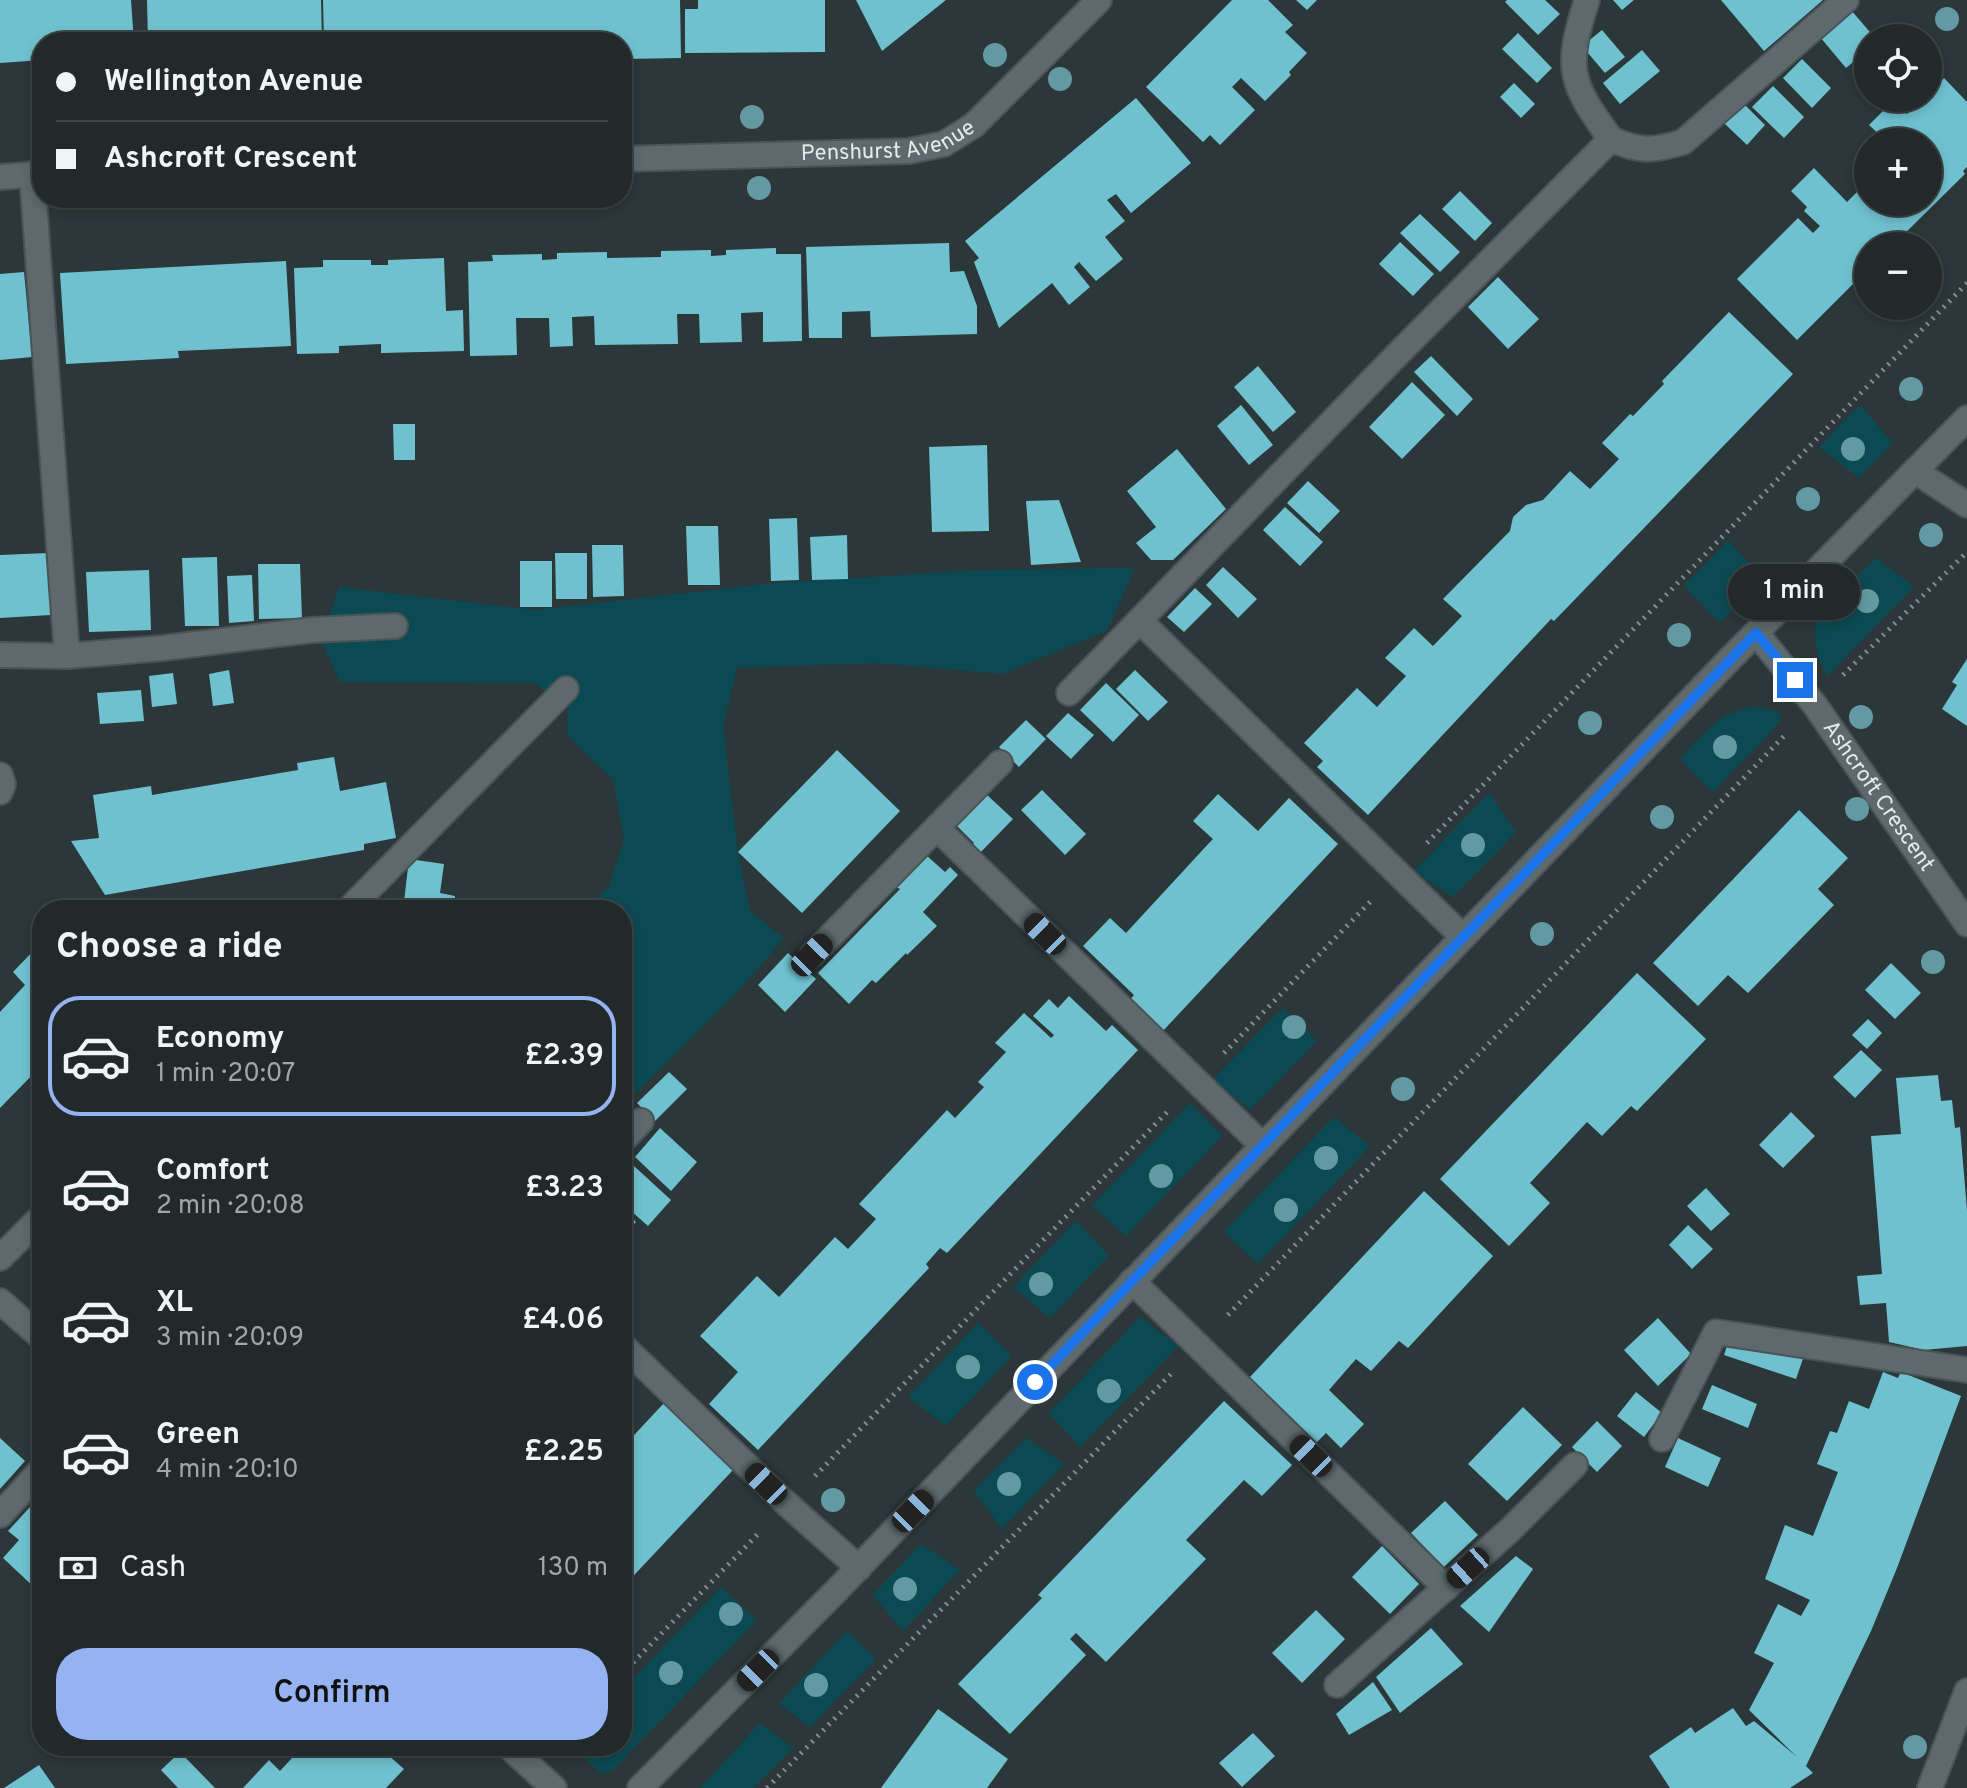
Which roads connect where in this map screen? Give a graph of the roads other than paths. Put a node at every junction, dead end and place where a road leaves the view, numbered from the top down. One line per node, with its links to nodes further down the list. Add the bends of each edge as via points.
1 (1099, 0): 5 (street, Penshurst Avenue, via 974,125 944,144 909,151)
2 (1587, 0): 4 (street, via 1572,66 1585,104)
3 (1846, 0): 4 (street, via 1683,142 1657,150)
4 (1611, 139): 12 (street)
5 (632, 159)
6 (32, 174): 7 (street)
7 (0, 177)
8 (39, 208): 16 (street)
9 (1967, 418): 10 (street)
10 (1915, 471): 11 (street); 14 (street)
11 (1967, 505)
12 (1140, 621): 18 (street); 25 (street)
13 (395, 626): 16 (street)
14 (1756, 633): 24 (street, Ashcroft Crescent, via 1814,704); 25 (street)
15 (0, 655): 16 (street)
16 (67, 656)
17 (566, 689): 23 (street)
18 (1069, 693)
19 (1000, 763): 22 (street)
20 (0, 775): 21 (street)
21 (0, 792)
22 (937, 828): 26 (street); 29 (street)
23 (358, 900)
24 (1967, 924)
25 (1463, 937): 29 (street)
26 (812, 955)
27 (641, 1121): 28 (street)
28 (632, 1130)
29 (1263, 1146): 32 (street)
30 (32, 1226): 31 (street)
31 (0, 1258)
32 (1132, 1281): 41 (street); 42 (street)
33 (0, 1301): 34 (street)
34 (32, 1329)
35 (632, 1355): 41 (street)
36 (1967, 1370): 37 (street, via 1716,1332)
37 (1662, 1439)
38 (1575, 1465): 42 (street)
39 (32, 1480): 40 (street)
40 (0, 1515)
41 (859, 1568): 47 (street)
42 (1446, 1588): 43 (street)
43 (1337, 1685)
44 (1967, 1691): 48 (street)
45 (519, 1756): 46 (street)
46 (554, 1788)
47 (640, 1788)
48 (1930, 1788)

